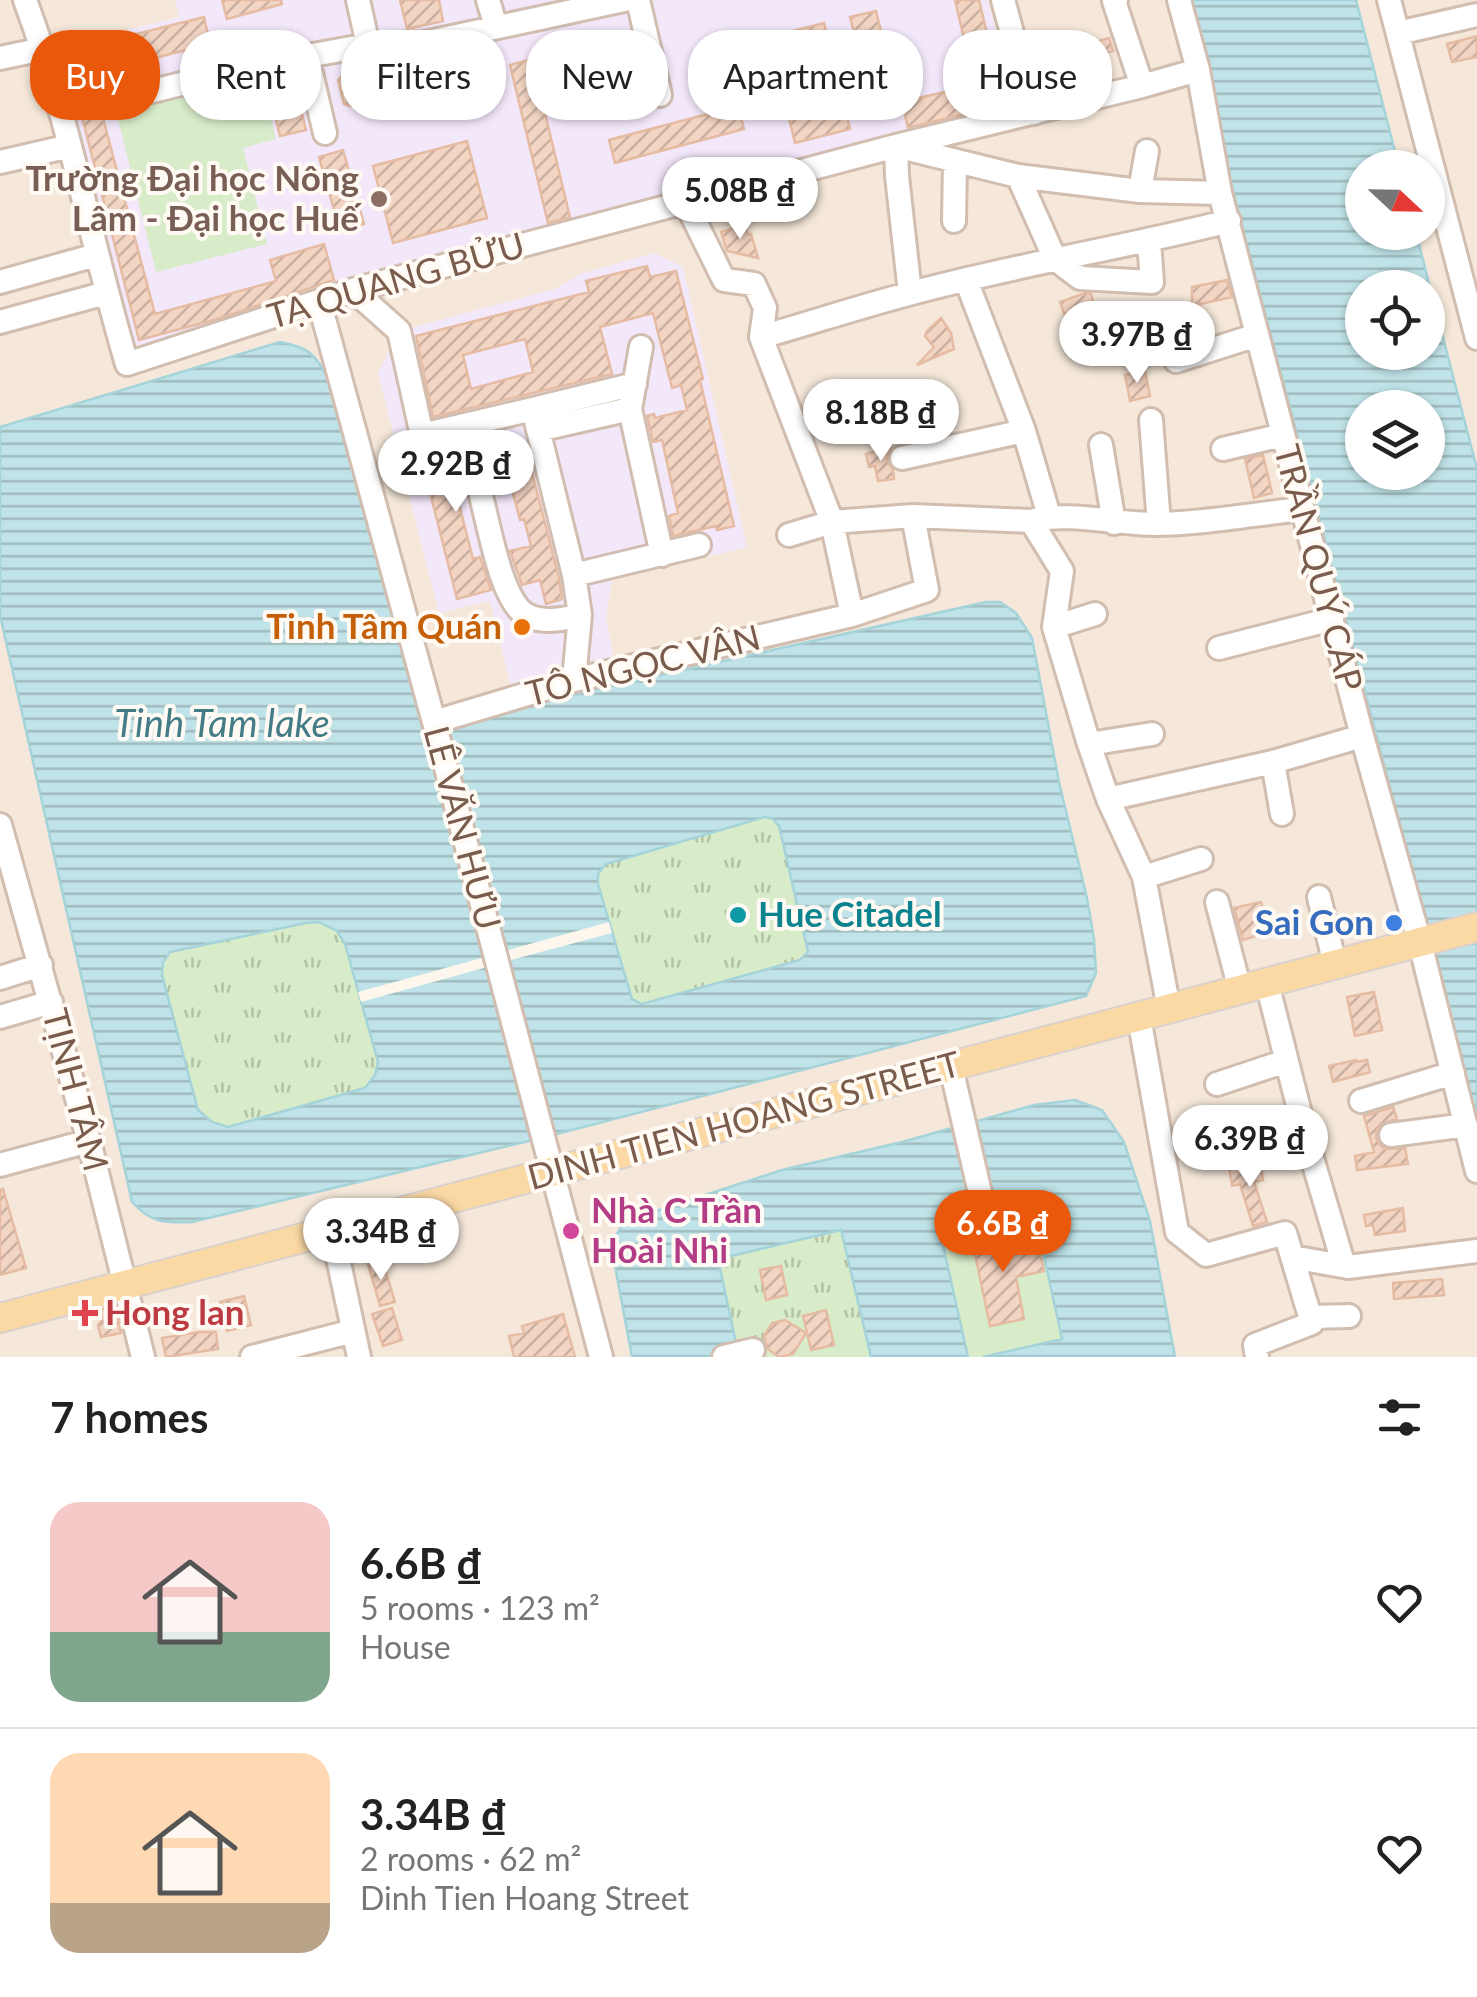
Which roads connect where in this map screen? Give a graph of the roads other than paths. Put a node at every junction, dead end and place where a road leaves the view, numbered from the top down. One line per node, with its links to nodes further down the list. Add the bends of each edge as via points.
1 (25, 0): 12 (street, TẠ QUANG BỬU)
2 (358, 0): 13 (street)
3 (488, 0): 11 (street)
4 (624, 0): 11 (street)
5 (638, 0): 15 (street)
6 (1003, 0): 16 (street)
7 (1116, 0): 21 (street)
8 (1179, 0): 20 (street, TRẦN QUÝ CÁP)
9 (1389, 0): 17 (street)
10 (1477, 15): 17 (street)
11 (496, 28): 14 (street)
12 (36, 30)
13 (365, 30)
14 (487, 30)
15 (645, 30)
16 (1011, 30)
17 (1398, 33): 39 (street)
18 (30, 51): 19 (street)
19 (0, 58)
20 (1198, 70): 21 (street, TẠ QUANG BỬU); 34 (street, TRẦN QUÝ CÁP)
21 (1142, 86): 22 (street, TẠ QUANG BỬU)
22 (1112, 94)
23 (321, 117): 26 (street)
24 (63, 120): 27 (street, TẠ QUANG BỬU)
25 (1005, 120): 28 (street, TẠ QUANG BỬU)
26 (325, 134)
27 (70, 146): 30 (street); 40 (street, TẠ QUANG BỬU)
28 (896, 146): 31 (street); 35 (street, TẠ QUANG BỬU); 46 (street)
29 (1146, 151): 33 (street)
30 (0, 162)
31 (954, 162): 32 (street); 36 (street)
32 (1018, 176): 33 (street); 41 (street)
33 (1140, 191): 34 (street)
34 (1220, 192): 37 (street, TRẦN QUÝ CÁP)
35 (684, 201): 44 (street, TẠ QUANG BỬU); 50 (street, via 724,280 754,284 764,308)
36 (954, 220)
37 (1229, 221): 38 (street); 49 (street, TRẦN QUÝ CÁP)
38 (1148, 241): 41 (street); 41 (street, via 1152,282 1080,278)
39 (1466, 248): 51 (street)
40 (96, 255): 43 (street); 45 (street, TẠ QUANG BỬU)
41 (1055, 259): 42 (street)
42 (966, 280): 46 (street); 58 (street)
43 (0, 282)
44 (354, 290): 47 (street, TẠ QUANG BỬU); 56 (street, via 399,332 422,435)
45 (106, 293): 47 (street, TẠ QUANG BỬU, via 126,364); 48 (street)
46 (910, 293): 50 (street)
47 (319, 300): 83 (street, LÊ VĂN HƯU)
48 (0, 322)
49 (1257, 336): 53 (street); 60 (street, TRẦN QUÝ CÁP)
50 (762, 337): 69 (street)
51 (1477, 338)
52 (641, 347): 54 (street)
53 (1176, 361)
54 (635, 384): 55 (street); 56 (street)
55 (630, 409): 56 (street); 74 (street)
56 (536, 420): 75 (street)
57 (1151, 420): 71 (street)
58 (1024, 430): 62 (street); 68 (street)
59 (920, 435): 62 (street)
60 (1283, 435): 63 (street); 66 (street, TRẦN QUÝ CÁP)
61 (1101, 445): 70 (street)
62 (952, 449): 64 (street)
63 (1223, 449)
64 (902, 458)
65 (482, 496): 77 (street, via 504,582 520,611 560,621)
66 (1302, 509): 71 (street); 79 (street, TRẦN QUÝ CÁP)
67 (913, 516): 68 (street); 69 (street); 78 (street, TÔ NGỌC VÂN, via 927,590)
68 (1040, 519): 70 (street); 80 (street, via 1062,570)
69 (832, 522): 72 (street); 78 (street)
70 (1114, 523): 71 (street)
71 (1158, 524)
72 (789, 535)
73 (699, 545): 74 (street)
74 (662, 555): 75 (street)
75 (574, 574): 77 (street)
76 (1096, 614): 80 (street)
77 (580, 615): 82 (street)
78 (852, 615): 82 (street, TÔ NGỌC VÂN)
79 (1332, 619): 81 (street); 85 (street, TRẦN QUÝ CÁP)
80 (1054, 627): 86 (street)
81 (1220, 648)
82 (574, 680): 83 (street, TÔ NGỌC VÂN)
83 (434, 722): 116 (street, LÊ VĂN HƯU)
84 (1152, 734): 86 (street)
85 (1362, 736): 87 (street); 97 (street, TRẦN QUÝ CÁP)
86 (1089, 744): 88 (street)
87 (1273, 762): 88 (street); 89 (street)
88 (1108, 799): 93 (street)
89 (1282, 814)
90 (0, 825): 92 (street, TỊNH TÂM)
91 (1201, 859): 93 (street)
92 (4, 864): 98 (street, TỊNH TÂM)
93 (1144, 877): 103 (street)
94 (1319, 897): 99 (street)
95 (1217, 902): 101 (street)
96 (1477, 928): 97 (main road, DINH TIEN HOANG STREET)
97 (1425, 941): 99 (main road, DINH TIEN HOANG STREET); 108 (street, TRẦN QUÝ CÁP)
98 (41, 964): 100 (street); 102 (street, TỊNH TÂM)
99 (1335, 965): 101 (main road, DINH TIEN HOANG STREET)
100 (0, 978)
101 (1254, 987): 103 (main road, DINH TIEN HOANG STREET); 121 (street)
102 (51, 1002): 104 (street); 113 (street, TỊNH TÂM)
103 (1169, 1009): 105 (main road, DINH TIEN HOANG STREET)
104 (0, 1017)
105 (1139, 1017): 107 (main road, DINH TIEN HOANG STREET); 120 (street, via 1177,1232 1206,1255 1285,1233)
106 (1280, 1063): 109 (street)
107 (950, 1067): 116 (main road, DINH TIEN HOANG STREET); 117 (street)
108 (1452, 1073): 110 (street); 111 (street, TRẦN QUÝ CÁP)
109 (1217, 1084)
110 (1362, 1101)
111 (1466, 1125): 112 (street); 115 (street, TRẦN QUÝ CÁP)
112 (1391, 1135)
113 (89, 1141): 114 (street); 122 (street, TỊNH TÂM)
114 (0, 1165)
115 (1477, 1171)
116 (553, 1172): 118 (main road, DINH TIEN HOANG STREET); 131 (street, LÊ VĂN HƯU)
117 (984, 1212)
118 (332, 1230): 122 (main road, DINH TIEN HOANG STREET); 126 (street)
119 (1477, 1251): 121 (street)
120 (1292, 1257): 121 (street); 124 (street)
121 (1344, 1266)
122 (126, 1285): 125 (main road, DINH TIEN HOANG STREET); 128 (street, TỊNH TÂM)
123 (1350, 1316): 124 (street)
124 (1311, 1317): 133 (street, via 1312,1323 1255,1345)
125 (0, 1318)
126 (353, 1330): 129 (street); 130 (street)
127 (753, 1350): 132 (street)
128 (143, 1357)
129 (252, 1357)
130 (360, 1357)
131 (601, 1357)
132 (724, 1357)
133 (1257, 1357)

